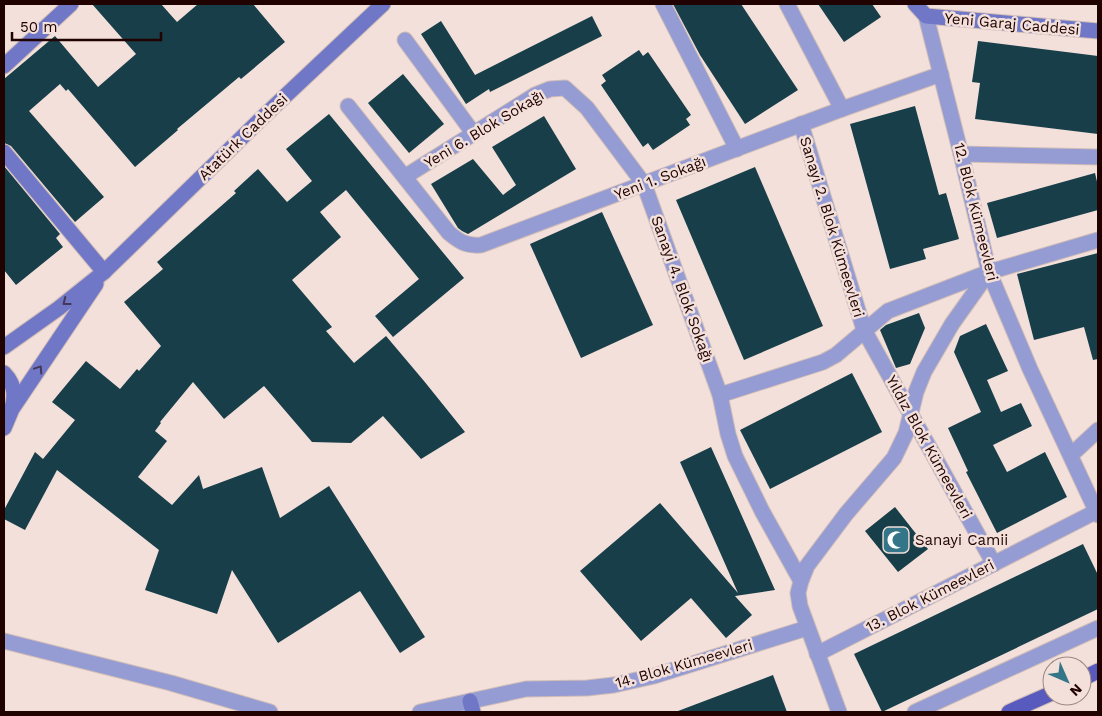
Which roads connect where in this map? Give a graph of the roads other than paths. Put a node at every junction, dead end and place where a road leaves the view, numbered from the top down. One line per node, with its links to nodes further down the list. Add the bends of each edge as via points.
1 (71, 4): 9 (main road)
2 (383, 4): 23 (main road, Atatürk Caddesi)
3 (663, 4): 16 (street)
4 (787, 4): 13 (street)
5 (915, 4): 6 (main road)
6 (926, 16): 7 (main road, Yeni Garaj Caddesi); 10 (street, 12. Blok Kümeevleri)
7 (1098, 31)
8 (405, 40): 15 (street)
9 (4, 66)
10 (941, 74): 13 (street, Yeni 1. Sokağı); 18 (street, 12. Blok Kümeevleri)
11 (564, 88): 15 (street, Yeni 6. Blok Sokağı, via 534,95); 21 (street, Sanayi 4. Blok Sokağı, via 587,108)
12 (348, 106): 20 (street)
13 (842, 109): 14 (street, Yeni 1. Sokağı)
14 (801, 124): 16 (street, Yeni 1. Sokağı); 25 (street, Sanayi 2. Blok Kümeevleri)
15 (474, 134): 20 (street, Yeni 6. Blok Sokağı)
16 (737, 149): 21 (street, Yeni 1. Sokağı)
17 (4, 152): 23 (main road)
18 (961, 154): 19 (street); 24 (street, 12. Blok Kümeevleri)
19 (1098, 157)
20 (406, 176): 21 (street, Yeni 1. Sokağı, via 449,233 470,246 481,246)
21 (644, 184): 28 (street, Sanayi 4. Blok Sokağı)
22 (1098, 240): 24 (street)
23 (104, 272): 26 (main road, Atatürk Caddesi, one-way to 26); 29 (main road, Atatürk Caddesi, one-way to 23)
24 (989, 272): 25 (street, via 888,311); 30 (street, via 936,350 916,392); 33 (street, 12. Blok Kümeevleri)
25 (864, 330): 28 (street, via 823,362); 30 (street, Yıldız Blok Kümeevleri)
26 (4, 347)
27 (4, 373): 29 (main road, via 14,390)
28 (720, 395): 36 (street, Sanayi 4. Blok Sokağı, via 735,456)
29 (8, 414): 31 (main road)
30 (910, 415): 35 (street, Yıldız Blok Kümeevleri); 36 (street, via 906,433 894,458 815,553)
31 (4, 428)
32 (1098, 430): 33 (street)
33 (1071, 455): 34 (street, 12. Blok Kümeevleri)
34 (1098, 513): 35 (street, 13. Blok Kümeevleri)
35 (994, 564): 40 (street, 13. Blok Kümeevleri)
36 (801, 581): 37 (street, via 798,593)
37 (807, 628): 40 (street); 42 (street, 14. Blok Kümeevleri, via 654,676 587,688 526,689)
38 (1098, 628): 46 (street)
39 (4, 641): 43 (street)
40 (817, 654): 45 (street)
41 (1042, 697): 47 (main road)
42 (472, 707): 44 (street, 14. Blok Kümeevleri)
43 (270, 712)
44 (420, 712)
45 (839, 712)
46 (915, 712)
47 (1008, 712)

